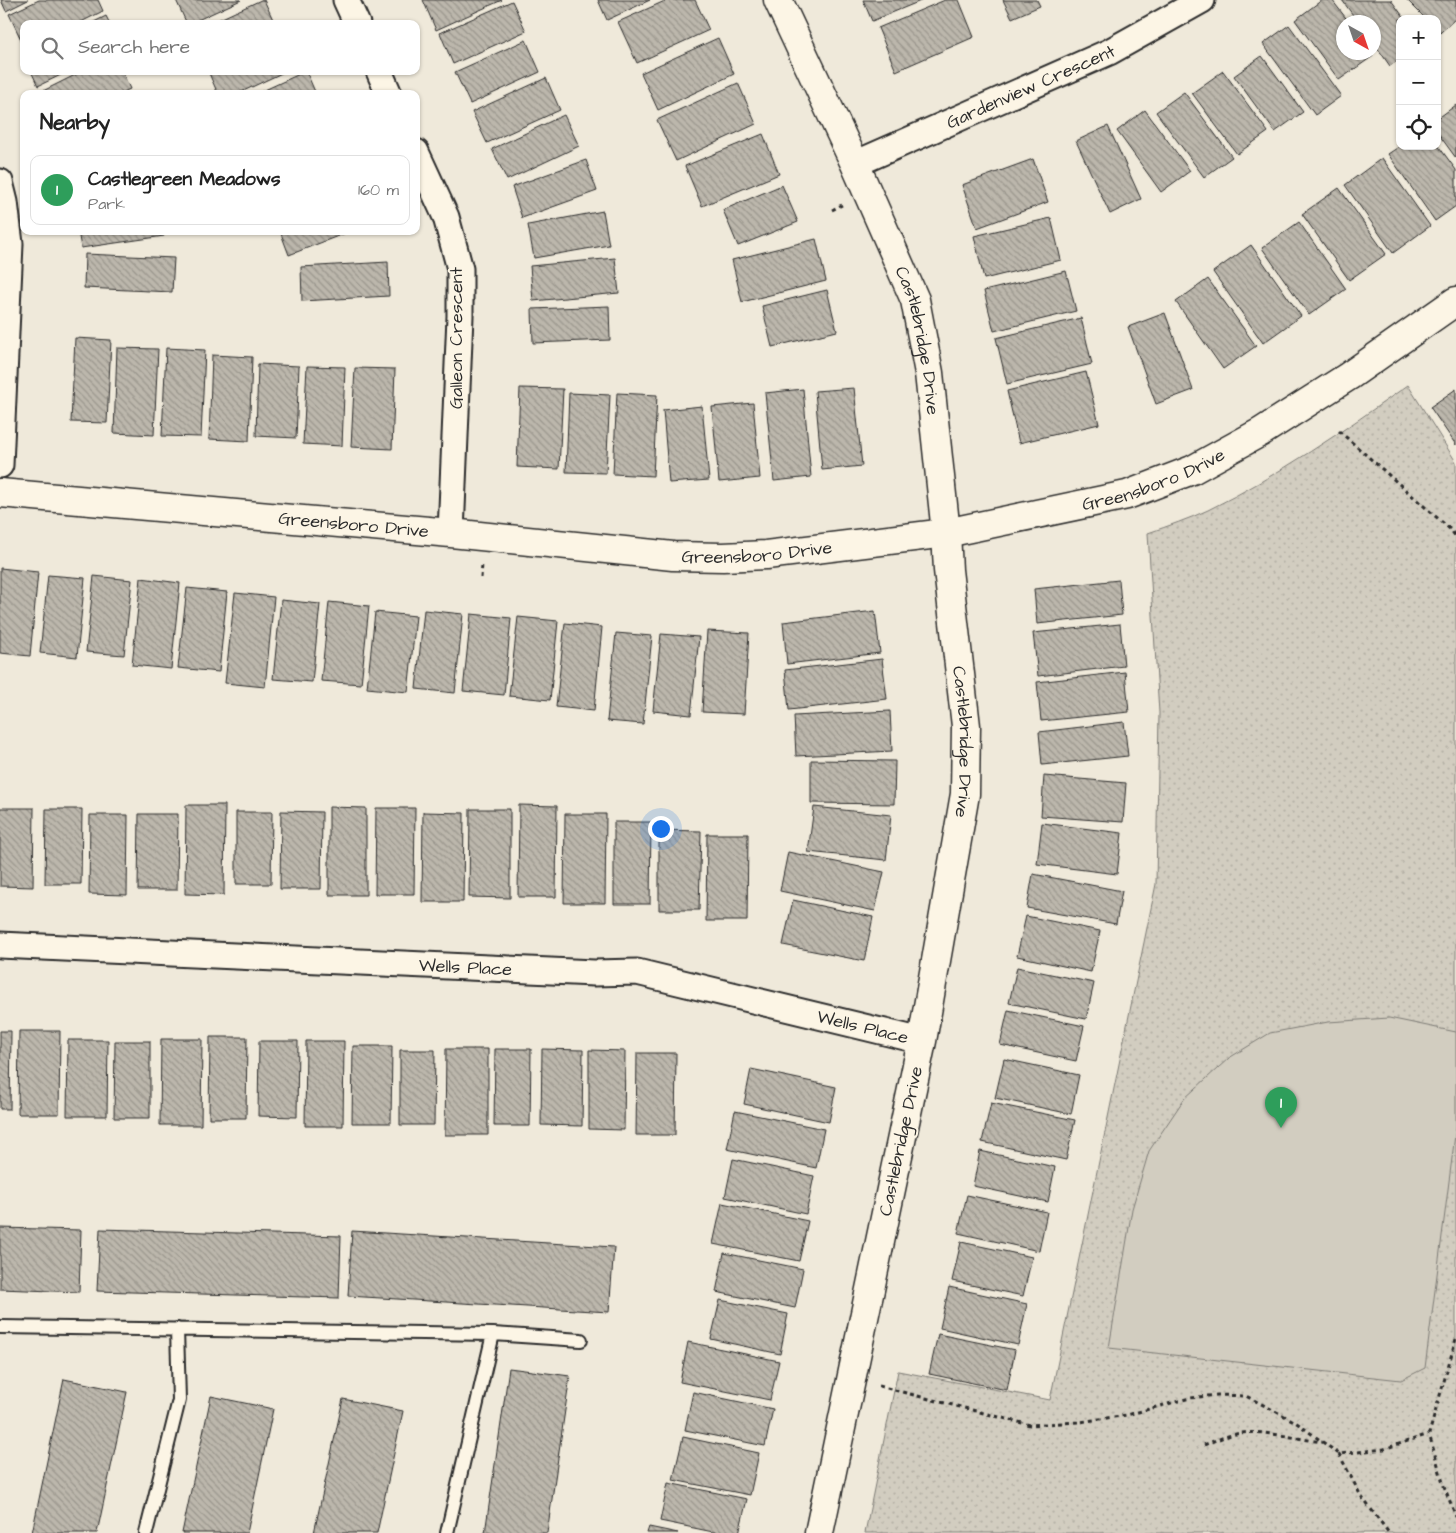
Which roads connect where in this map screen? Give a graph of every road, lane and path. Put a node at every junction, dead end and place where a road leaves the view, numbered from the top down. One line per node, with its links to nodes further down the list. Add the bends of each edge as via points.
1 (346, 0): 4 (street)
2 (778, 0): 8 (street, Castlebridge Drive)
3 (1202, 0): 8 (street, Gardenview Crescent, via 1109,52)
4 (355, 20)
5 (381, 75): 6 (street)
6 (387, 90)
7 (420, 161): 16 (street, Galleon Crescent, via 446,217 460,269)
8 (855, 164): 17 (street, Castlebridge Drive, via 915,300 929,372)
9 (0, 182): 14 (street, via 10,244)
10 (848, 203): 11 (path)
11 (832, 210)
12 (1456, 301): 17 (street, Greensboro Drive, via 1349,376 1261,432 1192,470 1127,495)
13 (1339, 431): 18 (path)
14 (0, 465)
15 (0, 493): 16 (street, Greensboro Drive)
16 (451, 533): 17 (street, Greensboro Drive, via 672,556 723,557 766,556)
17 (946, 533): 22 (street, Castlebridge Drive, via 966,726 966,794)
18 (1456, 537)
19 (482, 561): 20 (path)
20 (481, 578)
21 (0, 945): 22 (street, Wells Place, via 594,973 637,972)
22 (922, 1041): 28 (street, Castlebridge Drive)
23 (0, 1327): 24 (lane)
24 (177, 1329): 25 (lane); 34 (lane, via 179,1400)
25 (493, 1334): 27 (lane); 35 (lane)
26 (1456, 1339): 29 (path)
27 (581, 1340)
28 (851, 1381): 30 (path, via 891,1388 1030,1424 1127,1416 1190,1398 1246,1396 1294,1421); 36 (street, Castlebridge Drive)
29 (1428, 1434): 32 (path, via 1384,1449); 33 (path)
30 (1323, 1442): 31 (path, via 1242,1433); 32 (path)
31 (1204, 1445)
32 (1339, 1454): 37 (path, via 1361,1496)
33 (1456, 1517)
34 (146, 1533)
35 (447, 1533)
36 (819, 1533)
37 (1390, 1533)

